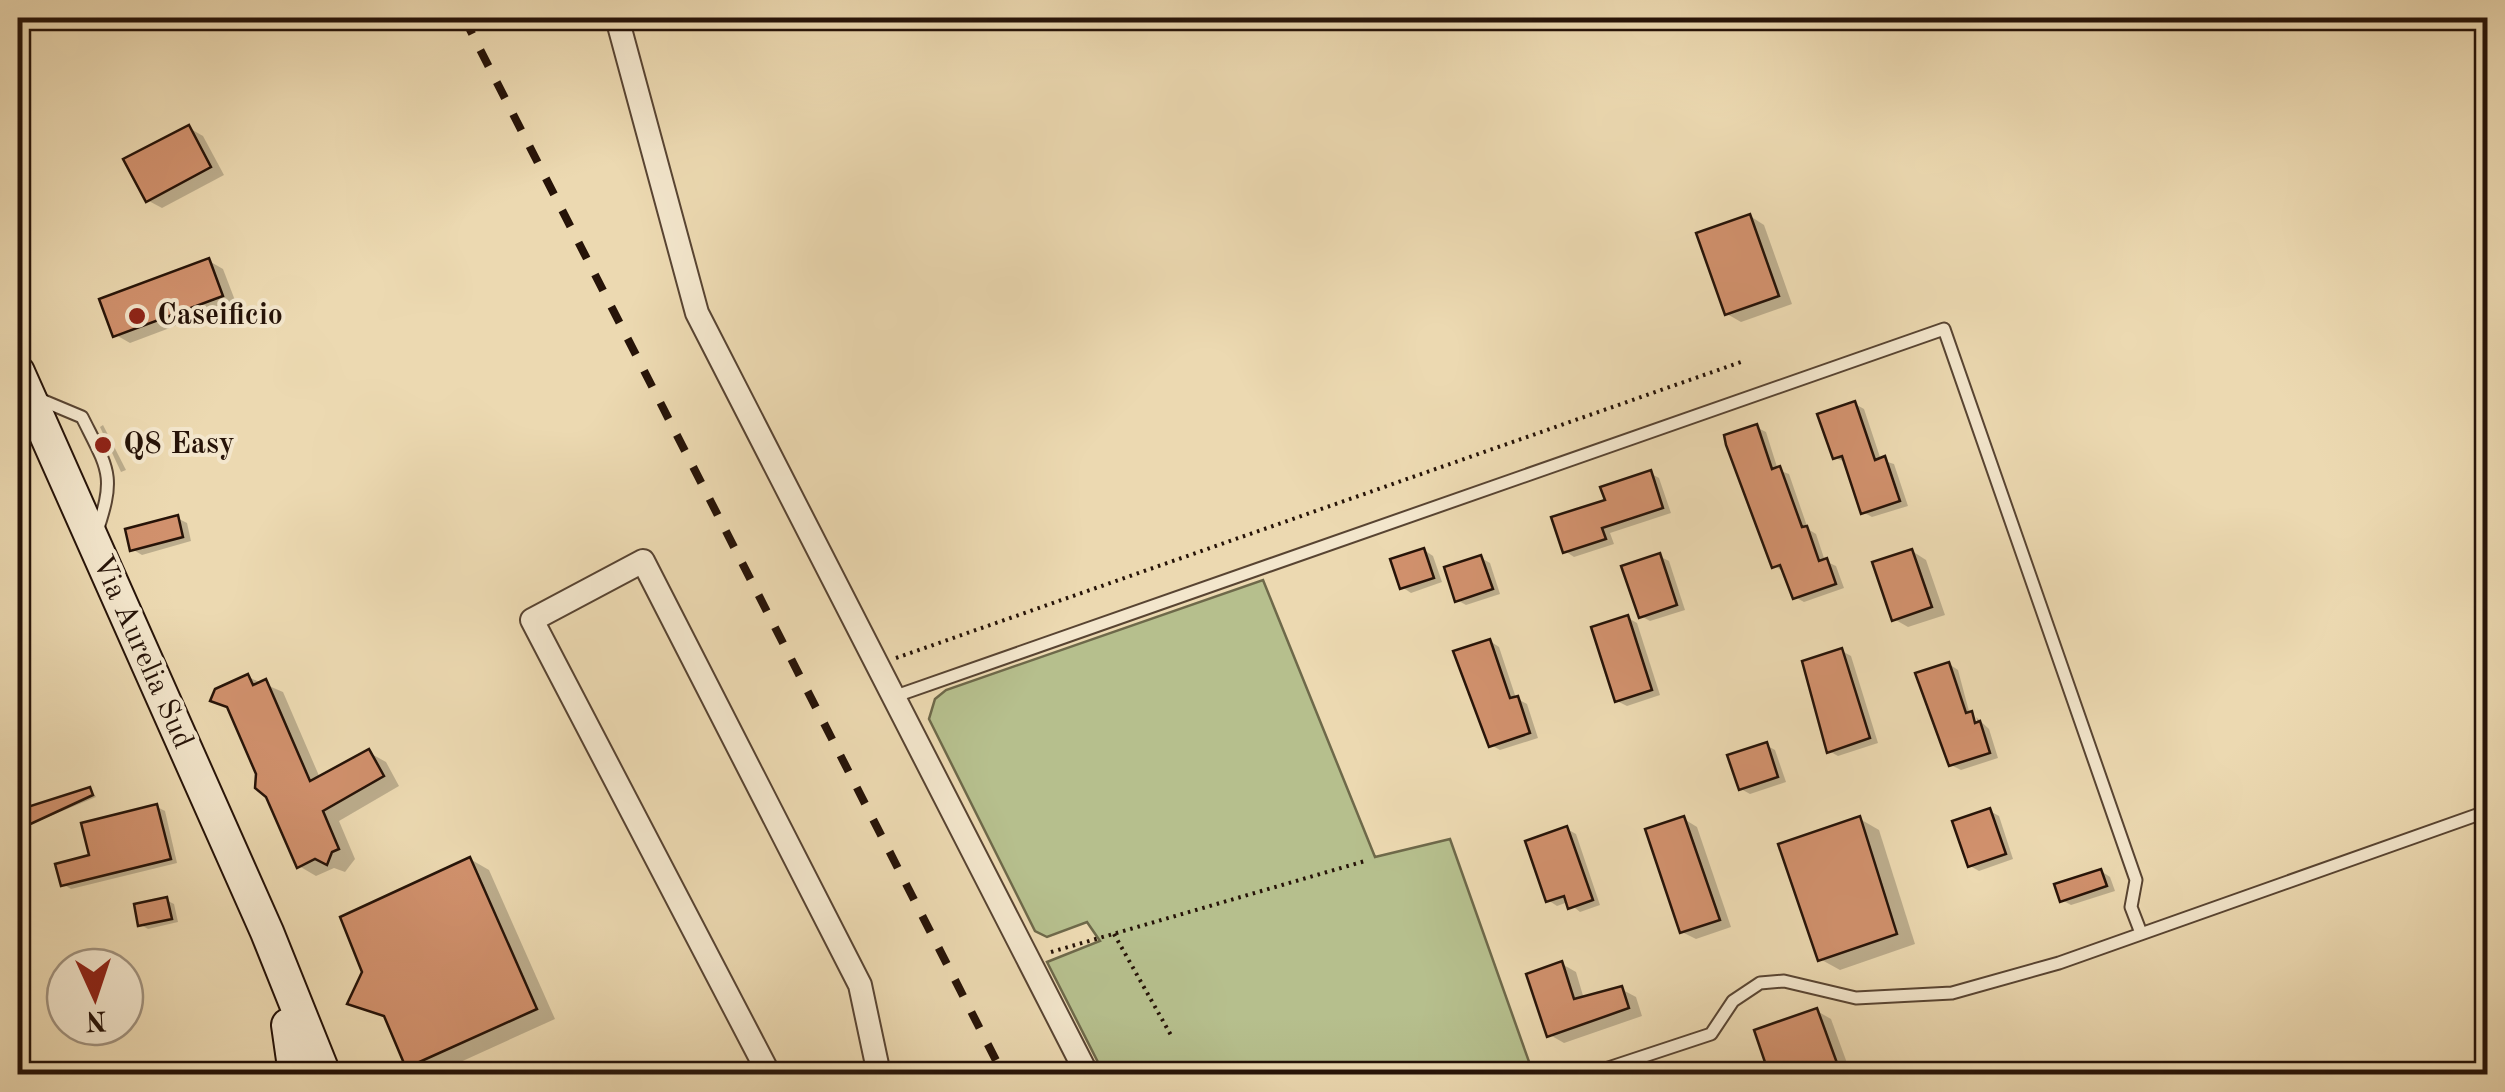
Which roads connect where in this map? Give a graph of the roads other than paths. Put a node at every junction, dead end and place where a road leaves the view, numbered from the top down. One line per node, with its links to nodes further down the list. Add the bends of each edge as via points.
1 (617, 18): 3 (street, via 697,313)
2 (22, 383): 5 (main road, Via Aurelia Sud)
3 (893, 697): 6 (lane, via 1944,328 2136,880 2131,906); 11 (street)
4 (2488, 811): 6 (lane)
5 (267, 932): 7 (main road, Via Aurelia Sud); 8 (main road, Via Aurelia Sud)
6 (2141, 933): 12 (lane, via 1952,993 1856,998 1760,983 1733,1001 1711,1034)
7 (295, 1074)
8 (324, 1074)
9 (769, 1074): 10 (street, via 532,620 643,561 860,985)
10 (878, 1074)
11 (1087, 1074)
12 (1590, 1074)

